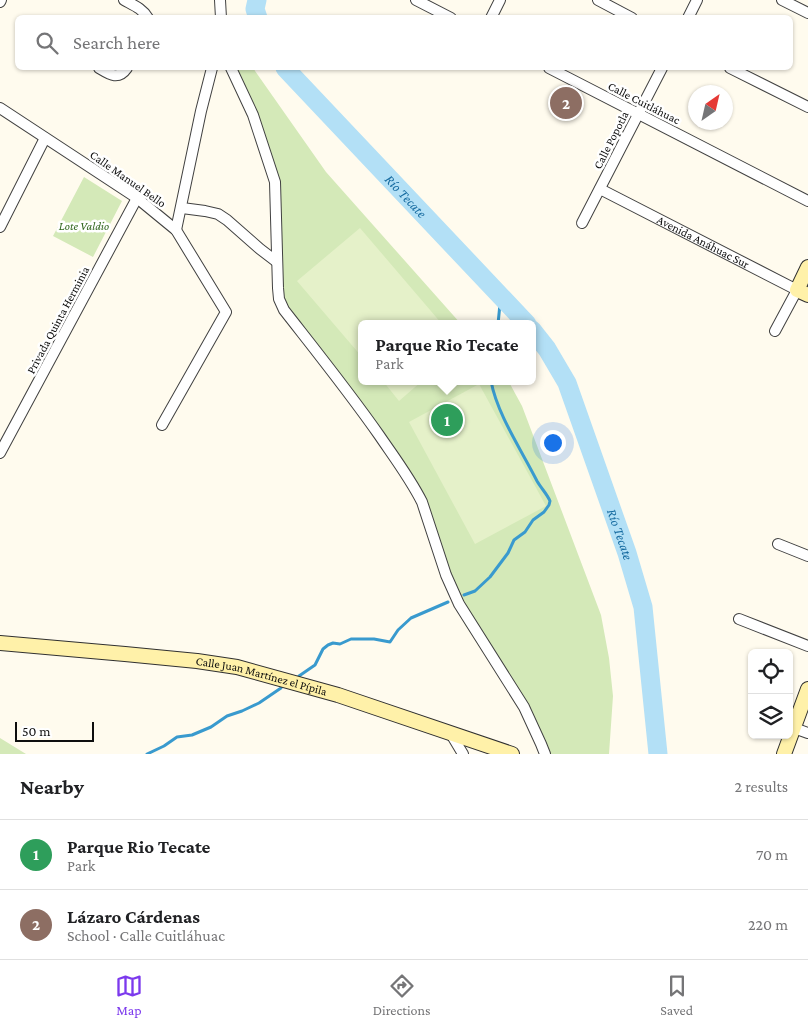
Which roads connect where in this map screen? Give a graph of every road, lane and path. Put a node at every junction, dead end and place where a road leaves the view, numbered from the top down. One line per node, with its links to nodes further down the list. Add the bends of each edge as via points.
1 (124, 0): 9 (street)
2 (220, 0): 10 (street)
3 (416, 0): 11 (street)
4 (500, 0): 12 (street)
5 (598, 0): 13 (street)
6 (697, 0): 14 (street)
7 (782, 0): 8 (street)
8 (808, 13)
9 (146, 15)
10 (221, 15)
11 (445, 15)
12 (492, 15)
13 (626, 15)
14 (690, 15)
15 (102, 70): 16 (street, via 116,76)
16 (125, 70)
17 (211, 70): 29 (street)
18 (231, 70): 33 (street, via 253,115 275,182)
19 (553, 70): 24 (street, Calle Cuitláhuac)
20 (661, 70): 24 (street, Calle Popotla)
21 (734, 70): 22 (street)
22 (808, 107)
23 (0, 108): 25 (street, Calle Manuel Bello)
24 (638, 114): 26 (street, Calle Popotla); 28 (street, Calle Cuitláhuac)
25 (45, 138): 27 (street, Calle Manuel Bello); 31 (street)
26 (600, 189): 30 (street, Calle Popotla); 35 (street, Avenida Anáhuac Sur)
27 (137, 198): 32 (street, Calle Manuel Bello); 38 (street, Privada Quinta Herminia)
28 (808, 201)
29 (182, 208): 32 (street); 33 (street, via 218,214)
30 (582, 223)
31 (0, 227)
32 (176, 230): 37 (street, Calle Manuel Bello, via 226,312)
33 (277, 262): 50 (street, via 279,299 284,310 359,407 413,485 459,604 524,707)
34 (808, 267): 35 (main road)
35 (802, 292): 36 (street)
36 (775, 331)
37 (162, 425)
38 (0, 453)
39 (778, 544): 40 (street)
40 (808, 556)
41 (739, 619): 43 (street)
42 (0, 644): 46 (main road, Calle Juan Martínez el Pípila, via 237,667 338,695)
43 (808, 646)
44 (808, 689): 45 (main road)
45 (794, 728): 47 (street); 51 (main road)
46 (451, 734): 48 (street); 49 (main road, Calle Juan Martínez el Pípila)
47 (808, 734)
48 (463, 754)
49 (512, 754)
50 (545, 754)
51 (784, 754)

